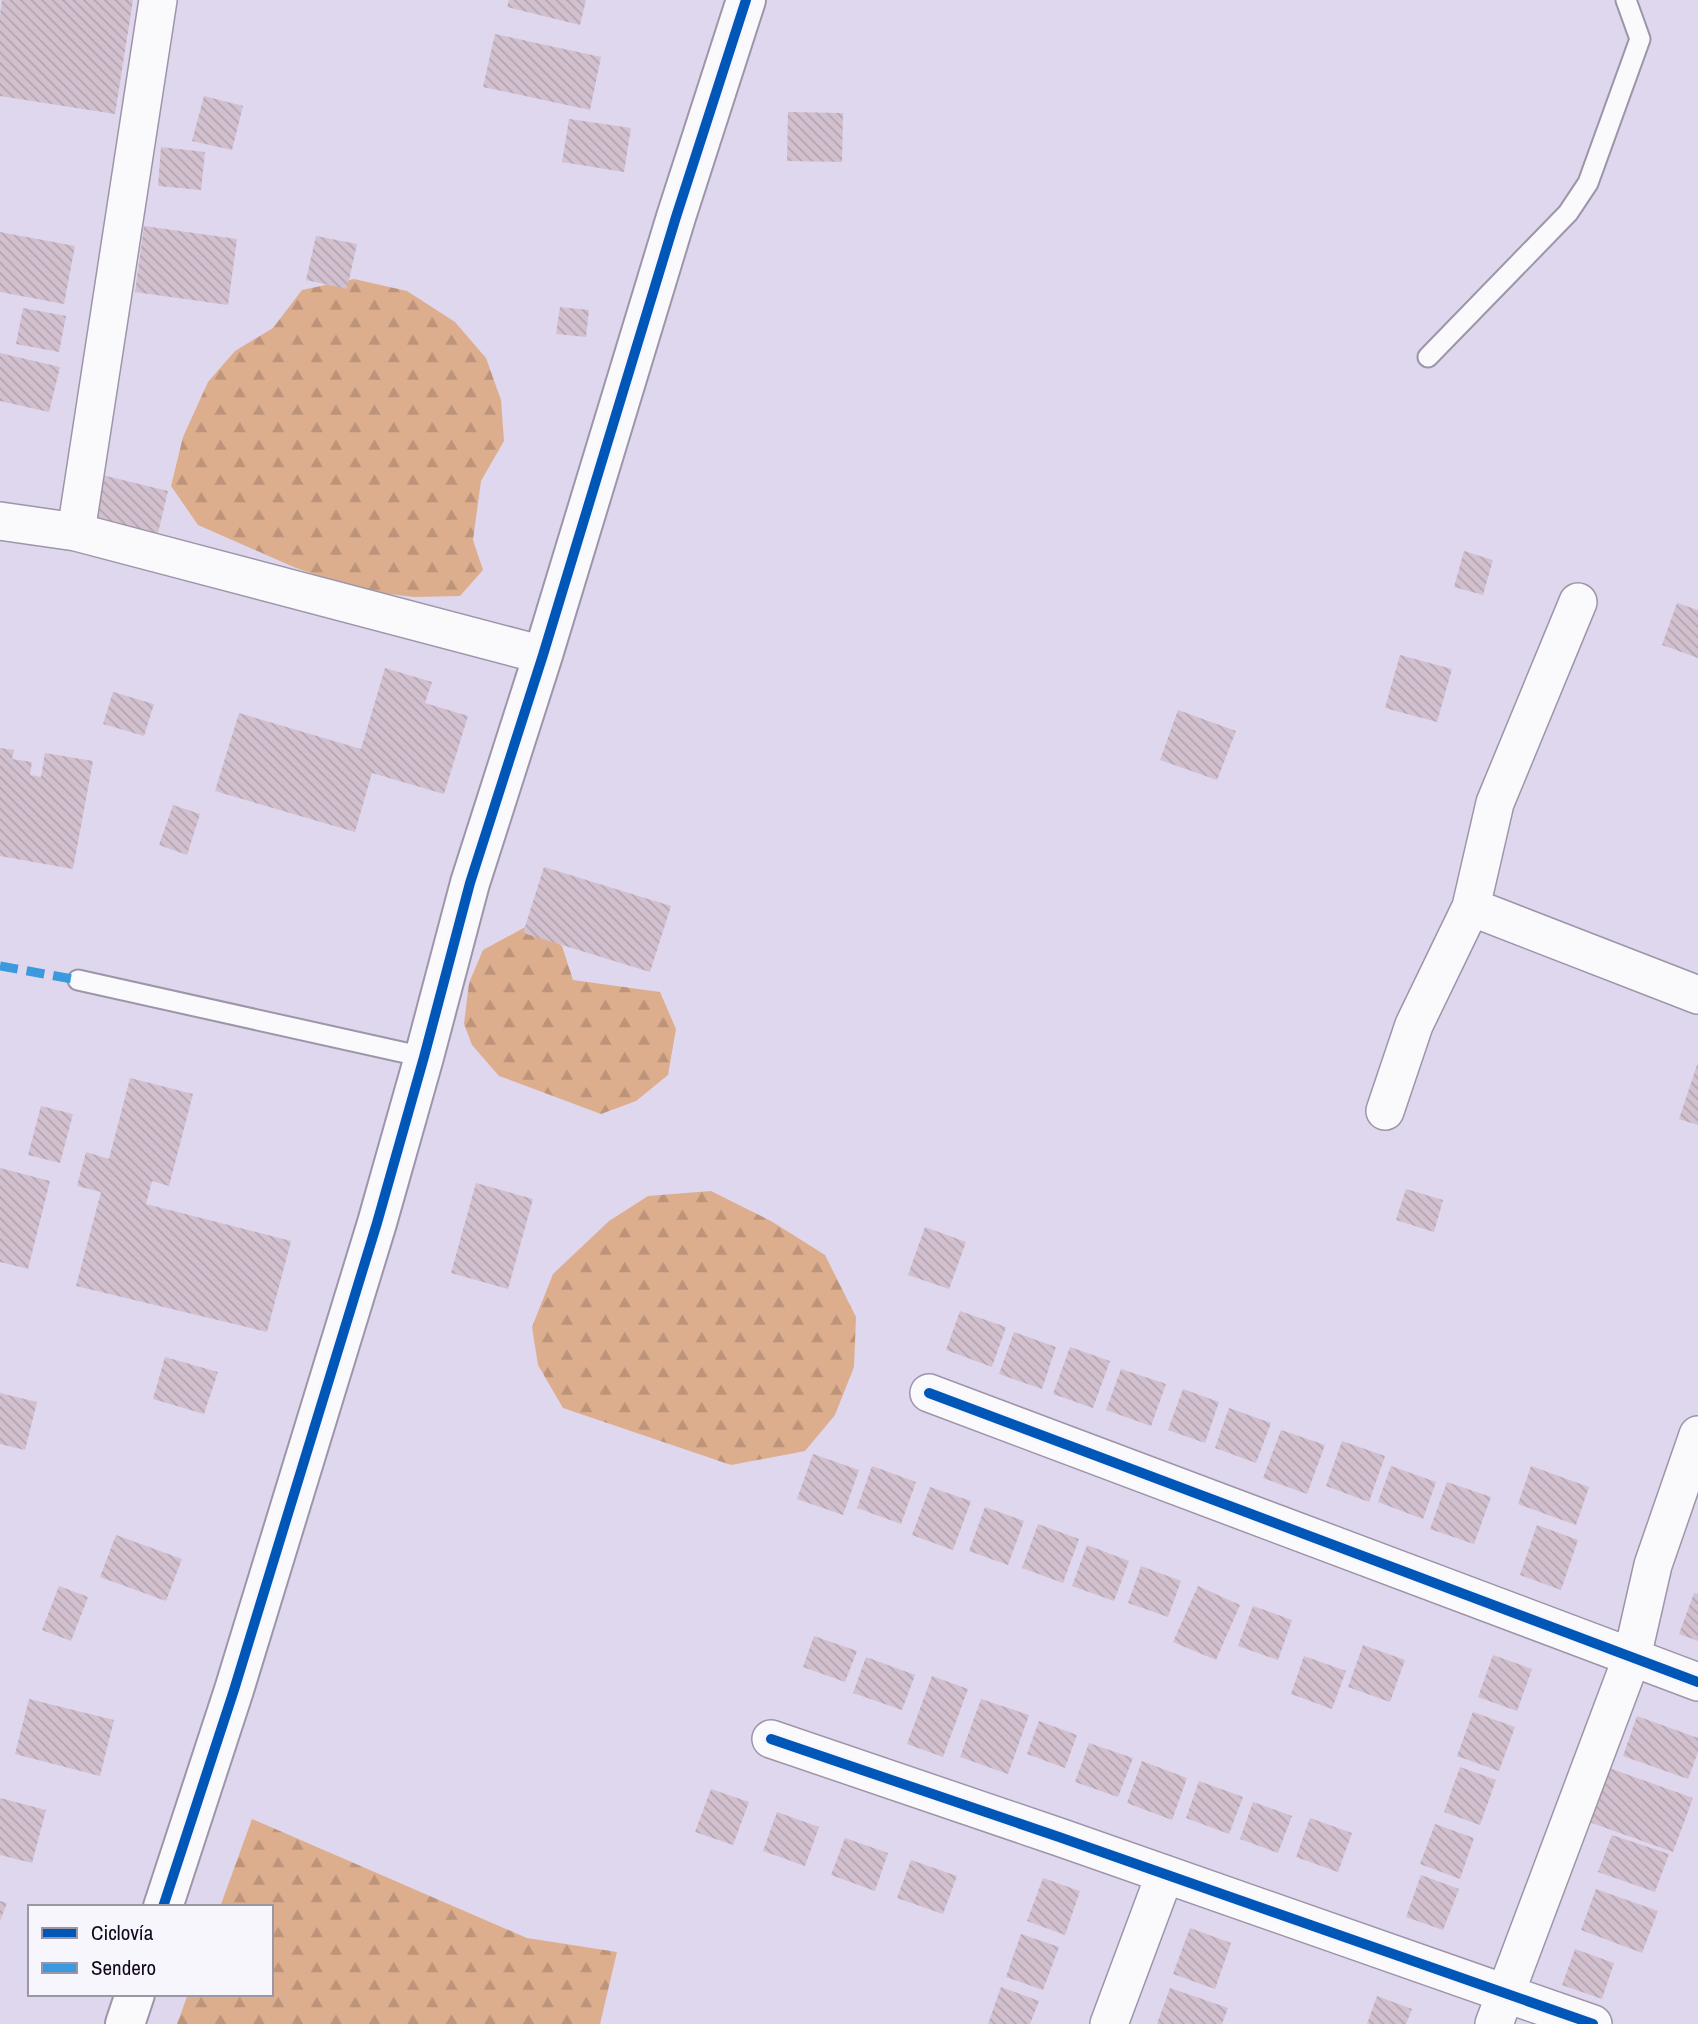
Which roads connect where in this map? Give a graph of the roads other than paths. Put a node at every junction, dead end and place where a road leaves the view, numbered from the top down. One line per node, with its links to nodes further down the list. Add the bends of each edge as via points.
1 (158, 0): 6 (street)
2 (746, 0): 8 (street)
3 (1626, 0): 4 (lane, via 1640,39 1588,183 1569,213)
4 (1428, 357)
5 (0, 521): 6 (street)
6 (76, 533): 8 (street)
7 (1578, 602): 9 (street, via 1496,803)
8 (544, 655): 12 (street, via 470,883)
9 (1471, 907): 11 (street); 13 (street, via 1414,1025)
10 (78, 980): 12 (lane)
11 (1698, 995)
12 (424, 1057): 20 (street, via 242,1664)
13 (1385, 1111)
14 (929, 1393): 16 (street)
15 (1698, 1436): 16 (street, via 1653,1565)
16 (1632, 1657): 17 (street); 22 (street)
17 (1698, 1682)
18 (771, 1739): 19 (street)
19 (1166, 1874): 22 (street); 24 (street)
20 (164, 1905)
21 (134, 1996): 23 (street)
22 (1499, 2008): 25 (street)
23 (125, 2024)
24 (1109, 2024)
25 (1593, 2024)

